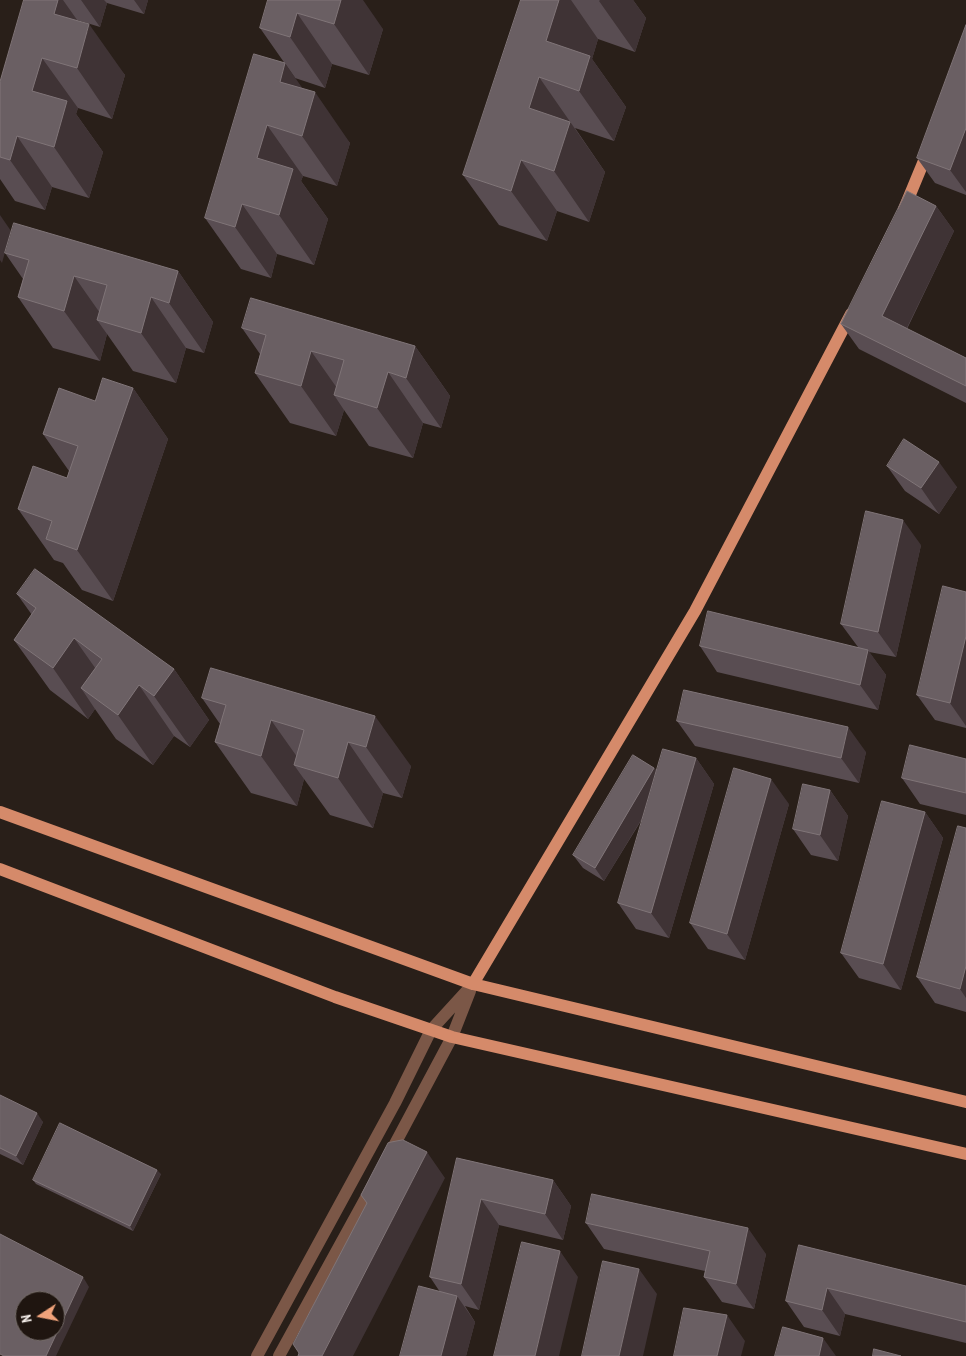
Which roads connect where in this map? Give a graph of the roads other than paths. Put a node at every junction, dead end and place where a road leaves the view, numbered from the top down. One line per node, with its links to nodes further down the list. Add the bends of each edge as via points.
1 (932, 143): 2 (main road)
2 (900, 220)
3 (855, 307): 6 (main road, via 695,611)
4 (0, 812): 6 (main road)
5 (0, 869): 7 (main road, via 335,997)
6 (473, 984): 7 (street); 8 (street); 9 (main road)
7 (431, 1030): 8 (main road); 11 (street, via 396,1103)
8 (452, 1037): 10 (main road); 12 (street)
9 (966, 1102)
10 (966, 1154)
11 (257, 1356)
12 (279, 1356)

